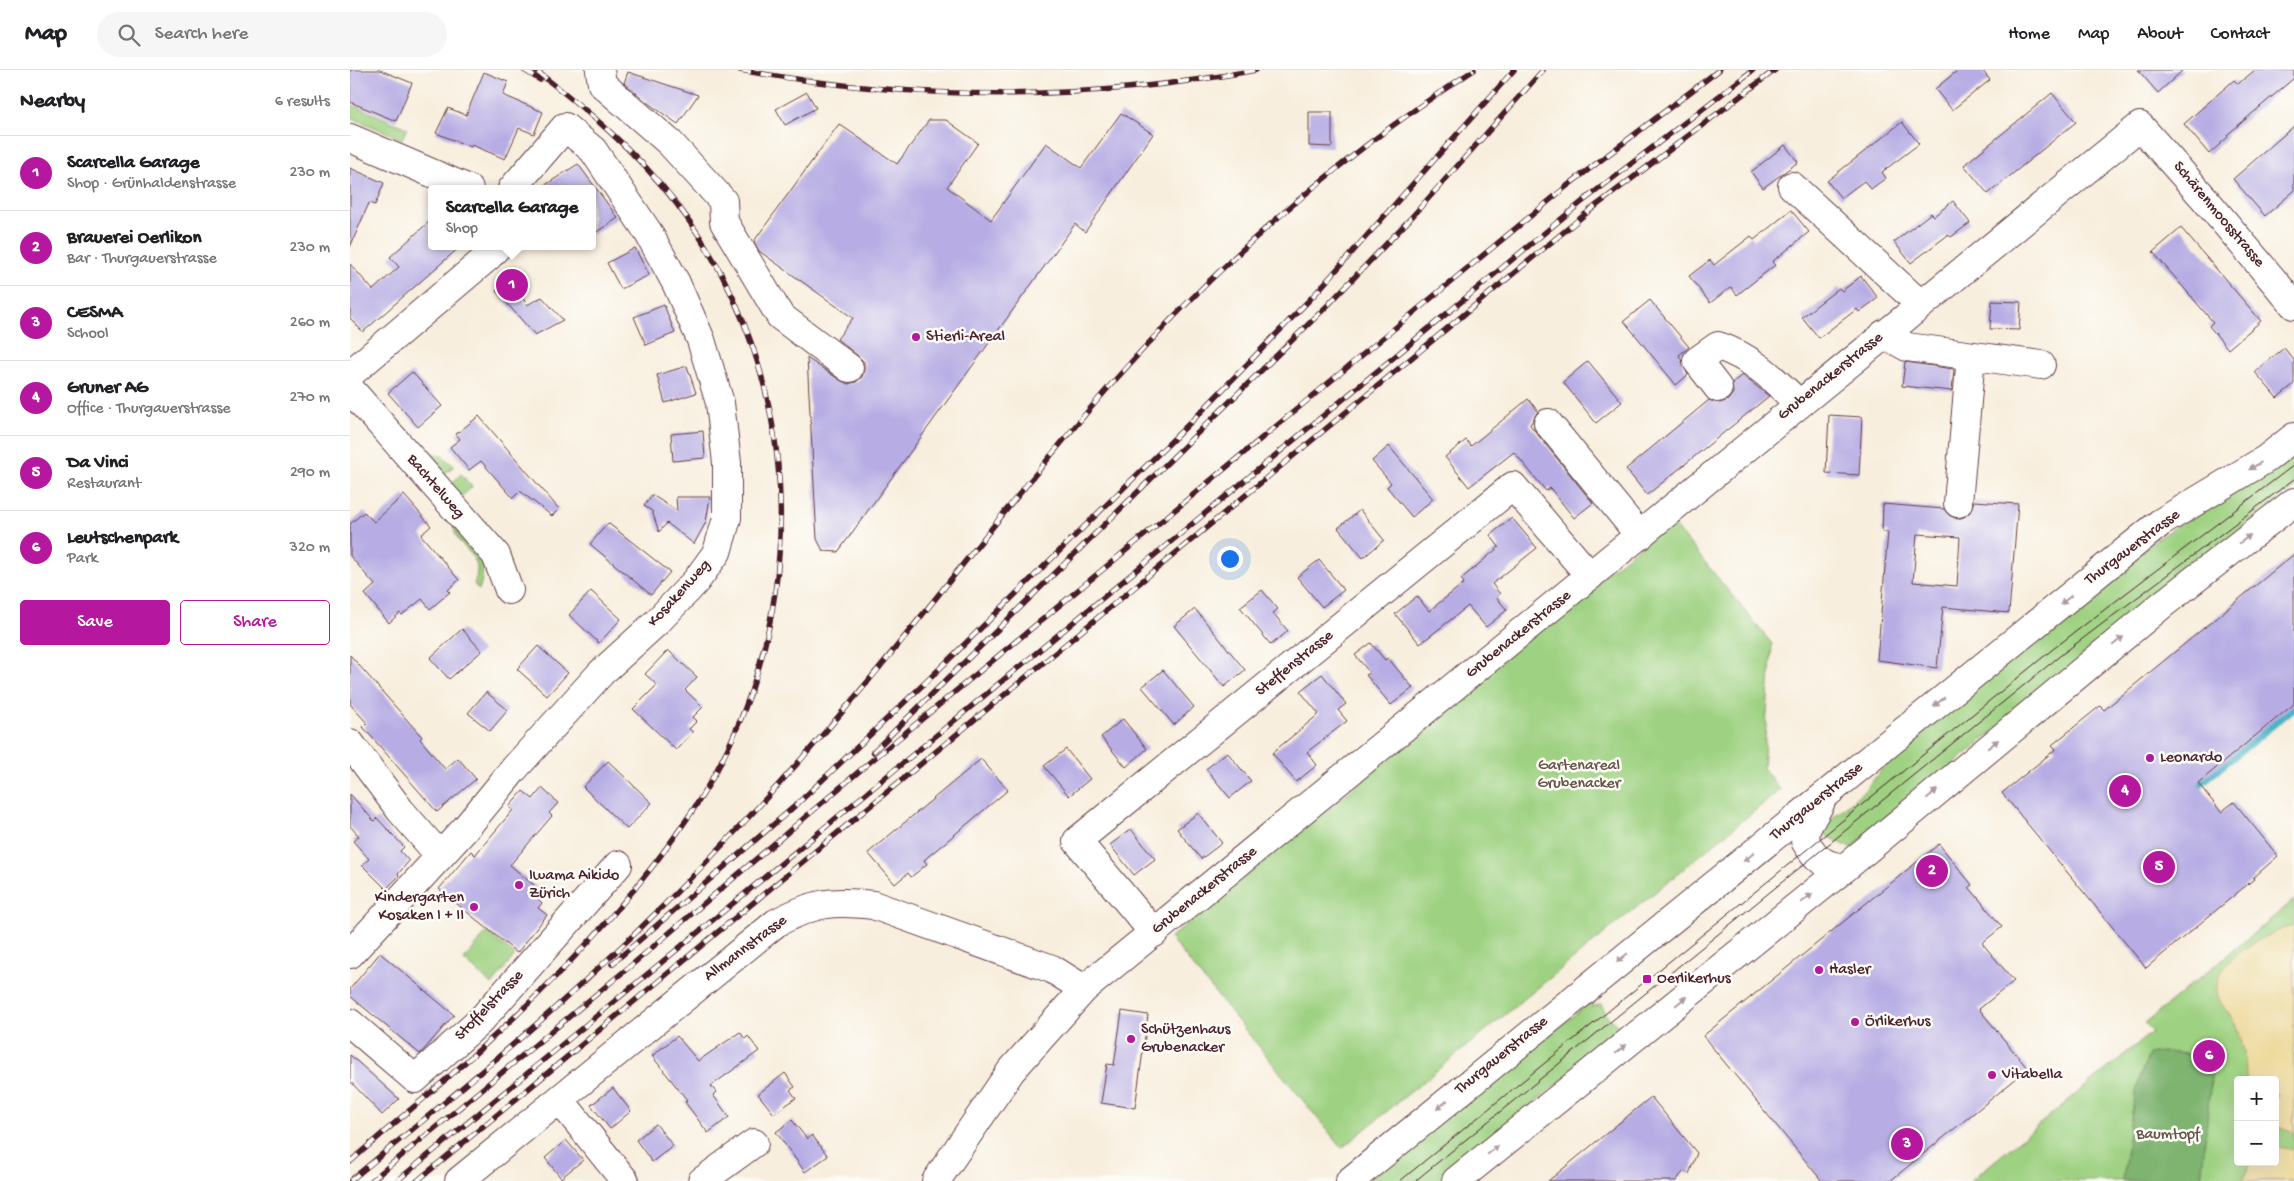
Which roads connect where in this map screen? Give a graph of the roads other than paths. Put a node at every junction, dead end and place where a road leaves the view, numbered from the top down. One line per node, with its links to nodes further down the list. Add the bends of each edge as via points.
1 (600, 70): 13 (street, via 602,84 670,144 723,201 724,222 780,316)
2 (2140, 126): 8 (street, Grubenackerstrasse); 9 (street, Schärenmoosstrasse)
3 (350, 138): 4 (street)
4 (459, 185)
5 (515, 185): 27 (street, Kosakenweg, via 565,127 593,150 648,232 676,283 701,340 720,403 728,463 727,518 717,552 696,581 601,673)
6 (1792, 186): 8 (street)
7 (494, 250): 14 (street)
8 (1920, 304): 10 (street, Grubenackerstrasse)
9 (2294, 305)
10 (1884, 334): 11 (street, via 1907,347); 17 (street, Grubenackerstrasse)
11 (1971, 356): 12 (street); 21 (street)
12 (2041, 365)
13 (849, 368)
14 (350, 374)
15 (1718, 388): 17 (street, via 1697,361 1718,346 1735,351 1761,367)
16 (350, 389): 24 (street, Bachtelweg, via 496,554)
17 (1798, 403): 22 (street, Grubenackerstrasse)
18 (1548, 423): 22 (street)
19 (2294, 437): 26 (street, Thurgauerstrasse, one-way to 26, via 2266,459 2160,523)
20 (2294, 502): 29 (street, one-way to 20, via 2163,604)
21 (1958, 503)
22 (1640, 536): 23 (street, Grubenackerstrasse)
23 (1590, 576): 30 (street, Grubenackerstrasse); 30 (street, Steffenstrasse, via 1513,486 1077,841)
24 (509, 590)
25 (350, 743): 27 (street, via 400,810)
26 (1824, 796): 29 (street, via 1806,828 1805,841 1821,861 1829,866); 40 (street, Thurgauerstrasse, one-way to 40)
27 (440, 856): 31 (street, Kosakenweg)
28 (618, 865): 33 (street, Stoffelstrasse, via 480,1021 415,1079)
29 (1846, 867): 41 (street, one-way to 29)
30 (1154, 933): 32 (street, Grubenackerstrasse)
31 (350, 954)
32 (1084, 989): 34 (street, Allmannstrasse, via 1052,969 873,905 844,901 817,904 776,923); 39 (street, Grubenackerstrasse, via 1011,1071)
33 (350, 1023)
34 (560, 1100): 36 (street, Allmannstrasse); 37 (street)
35 (754, 1143): 38 (street)
36 (459, 1181)
37 (625, 1181)
38 (702, 1181)
39 (936, 1181)
40 (1350, 1181)
41 (1456, 1181)

